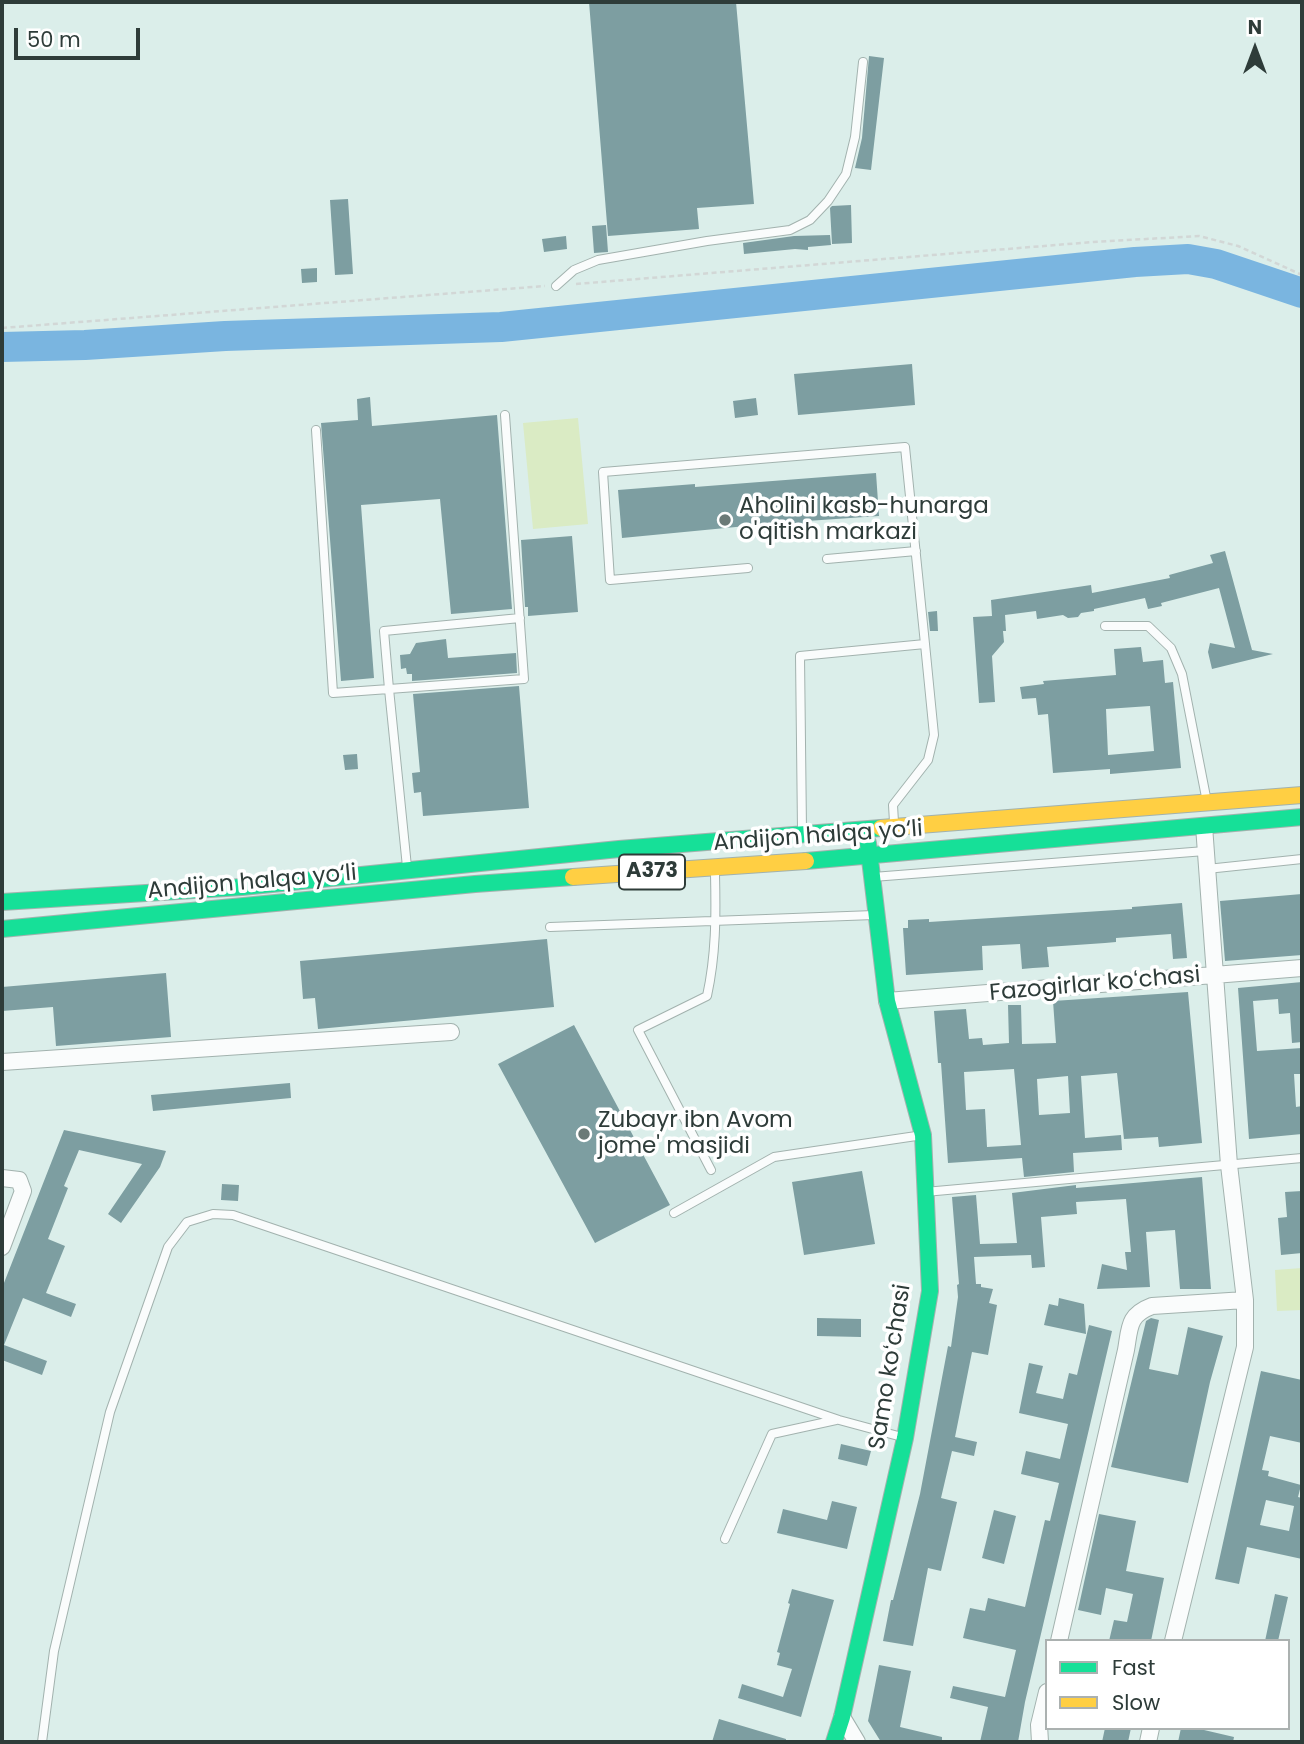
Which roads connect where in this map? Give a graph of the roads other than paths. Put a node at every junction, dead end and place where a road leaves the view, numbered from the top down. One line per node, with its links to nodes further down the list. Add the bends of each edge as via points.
1 (863, 62): 2 (lane, via 846,174 810,220 790,230 598,260)
2 (556, 286)
3 (505, 415): 8 (lane)
4 (316, 430): 11 (lane, via 333,693)
5 (916, 551): 6 (lane); 7 (lane, via 905,447 603,472 610,580); 10 (lane)
6 (827, 559)
7 (748, 568)
8 (520, 618): 11 (lane, via 384,631); 11 (lane, via 524,679)
9 (1105, 626): 13 (lane, via 1148,626 1171,648 1182,674)
10 (925, 644): 16 (lane, via 934,735 928,760 893,805); 18 (lane, via 800,656)
11 (389, 689): 24 (lane)
12 (1302, 795): 13 (main road, Andijon halqa yo‘li / A373)
13 (1207, 804): 16 (main road, Andijon halqa yo‘li / A373)
14 (1302, 817): 15 (main road, Andijon halqa yo‘li / A373)
15 (1204, 826): 19 (street); 20 (main road, Andijon halqa yo‘li / A373)
16 (895, 828): 17 (main road, Andijon halqa yo‘li / A373)
17 (867, 831): 18 (main road, Andijon halqa yo‘li / A373); 20 (main road, Samo koʻchasi)
18 (802, 836): 24 (main road, Andijon halqa yo‘li / A373)
19 (1206, 851): 23 (street); 25 (lane)
20 (870, 857): 22 (main road, Andijon halqa yo‘li / A373); 25 (main road, Samo koʻchasi)
21 (1302, 859): 23 (lane)
22 (715, 868): 28 (lane); 30 (main road, Andijon halqa yo‘li / A373, via 475,884)
23 (1207, 869): 32 (street)
24 (407, 870): 26 (main road, Andijon halqa yo‘li / A373, via 242,887)
25 (872, 877): 27 (main road, Samo koʻchasi)
26 (2, 902)
27 (877, 915): 28 (lane); 33 (main road, Samo koʻchasi)
28 (716, 921): 29 (lane); 39 (lane, via 707,996 638,1030)
29 (550, 927)
30 (2, 929)
31 (1302, 968): 32 (street, Fazogirlar koʻchasi)
32 (1214, 975): 33 (street, Fazogirlar koʻchasi); 38 (street)
33 (887, 1001): 36 (main road, Samo koʻchasi)
34 (451, 1032): 35 (street)
35 (2, 1062)
36 (923, 1135): 41 (main road, Samo koʻchasi); 42 (lane, via 774,1157)
37 (1302, 1158): 38 (lane)
38 (1230, 1165): 41 (lane); 44 (street)
39 (711, 1170)
40 (2, 1178): 43 (street, via 19,1180 23,1191)
41 (925, 1192): 46 (main road, Samo koʻchasi, via 930,1291)
42 (674, 1213)
43 (2, 1247)
44 (1245, 1300): 48 (street, via 1152,1306 1138,1311 1130,1322); 49 (street, via 1245,1347)
45 (839, 1420): 46 (lane); 47 (lane, via 772,1434); 52 (lane, via 233,1215 213,1214 187,1222 168,1247 110,1412 54,1651)
46 (905, 1438): 51 (main road, Samo koʻchasi)
47 (725, 1539)
48 (1059, 1639)
49 (1173, 1639)
50 (1045, 1700): 55 (street)
51 (842, 1717): 53 (main road, Samo koʻchasi); 54 (street)
52 (42, 1742)
53 (834, 1742)
54 (857, 1742)
55 (1040, 1742)

